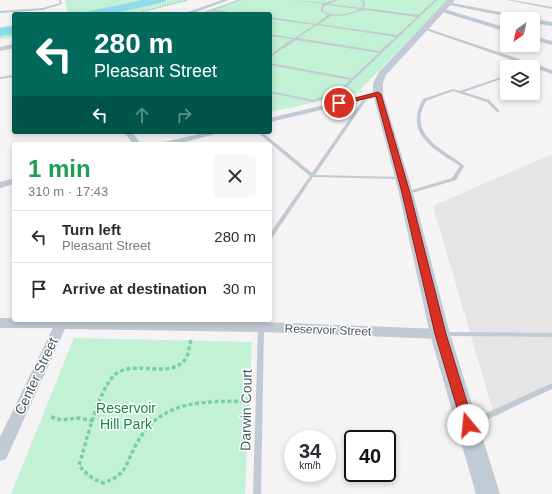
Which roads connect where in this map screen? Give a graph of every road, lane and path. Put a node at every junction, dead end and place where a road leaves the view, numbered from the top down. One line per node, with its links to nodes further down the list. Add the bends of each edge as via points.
1 (60, 0): 15 (lane, via 61,3 43,9)
2 (187, 0): 16 (path)
3 (227, 0): 11 (street)
4 (240, 0): 13 (lane)
5 (296, 0): 10 (lane)
6 (337, 0): 10 (lane)
7 (361, 0): 14 (lane, via 364,2)
8 (508, 0): 12 (lane)
9 (444, 3): 20 (street); 24 (street); 27 (street)
10 (325, 4): 14 (lane); 21 (lane, via 322,11)
11 (203, 8): 13 (lane); 17 (street)
12 (552, 8)
13 (212, 9): 18 (lane); 19 (lane)
14 (363, 9): 21 (lane, via 350,14); 24 (lane)
15 (0, 12)
16 (141, 12)
17 (191, 12)
18 (205, 12)
19 (232, 12)
20 (500, 14)
21 (330, 16): 25 (lane)
22 (272, 18): 25 (lane)
23 (540, 21): 26 (street)
24 (422, 22): 29 (lane); 37 (street); 47 (street, via 382,74)
25 (317, 24): 29 (lane); 30 (lane)
26 (552, 24)
27 (500, 27)
28 (272, 35): 30 (lane)
29 (398, 36): 35 (lane)
30 (296, 39): 35 (lane); 36 (lane)
31 (540, 40): 32 (street)
32 (552, 43)
33 (12, 46): 34 (street)
34 (0, 49)
35 (381, 52): 44 (lane)
36 (272, 55)
37 (517, 60)
38 (272, 64): 44 (lane)
39 (540, 69): 40 (street)
40 (552, 72)
41 (12, 76): 42 (lane)
42 (0, 78)
43 (500, 78): 46 (lane)
44 (353, 79): 45 (lane, via 338,93 313,100)
45 (272, 92)
46 (461, 92): 48 (lane, via 488,101); 59 (lane, via 453,90 424,100 418,112 418,125 423,136 462,166 454,179)
47 (373, 95): 49 (street); 55 (lane); 56 (street)
48 (498, 111)
49 (272, 120)
50 (210, 134): 52 (street)
51 (261, 134): 53 (lane)
52 (176, 142)
53 (271, 142)
54 (272, 143): 55 (lane)
55 (313, 176): 56 (lane); 60 (lane)
56 (401, 178): 59 (street)
57 (12, 182): 58 (street)
58 (0, 185)
59 (406, 193): 65 (street)
60 (272, 234)
61 (62, 322): 62 (street, Reservoir Street); 63 (street, Reservoir Street); 73 (street, Center Street)
62 (0, 323)
63 (211, 323): 64 (street, Reservoir Street)
64 (262, 327): 65 (street, Reservoir Street); 69 (lane, Darwin Court)
65 (440, 334): 66 (lane); 72 (street)
66 (552, 335)
67 (190, 340): 71 (path, via 186,358 180,364 171,368 125,369 117,373 106,386)
68 (552, 386): 72 (lane)
69 (260, 401): 71 (path, via 208,402 177,407 153,423 140,437 124,473 116,480 103,483 87,475 79,465); 74 (lane, Darwin Court)
70 (51, 417): 71 (path)
71 (94, 421)
72 (468, 425): 75 (street)
73 (0, 454)
74 (257, 494)
75 (488, 494)

